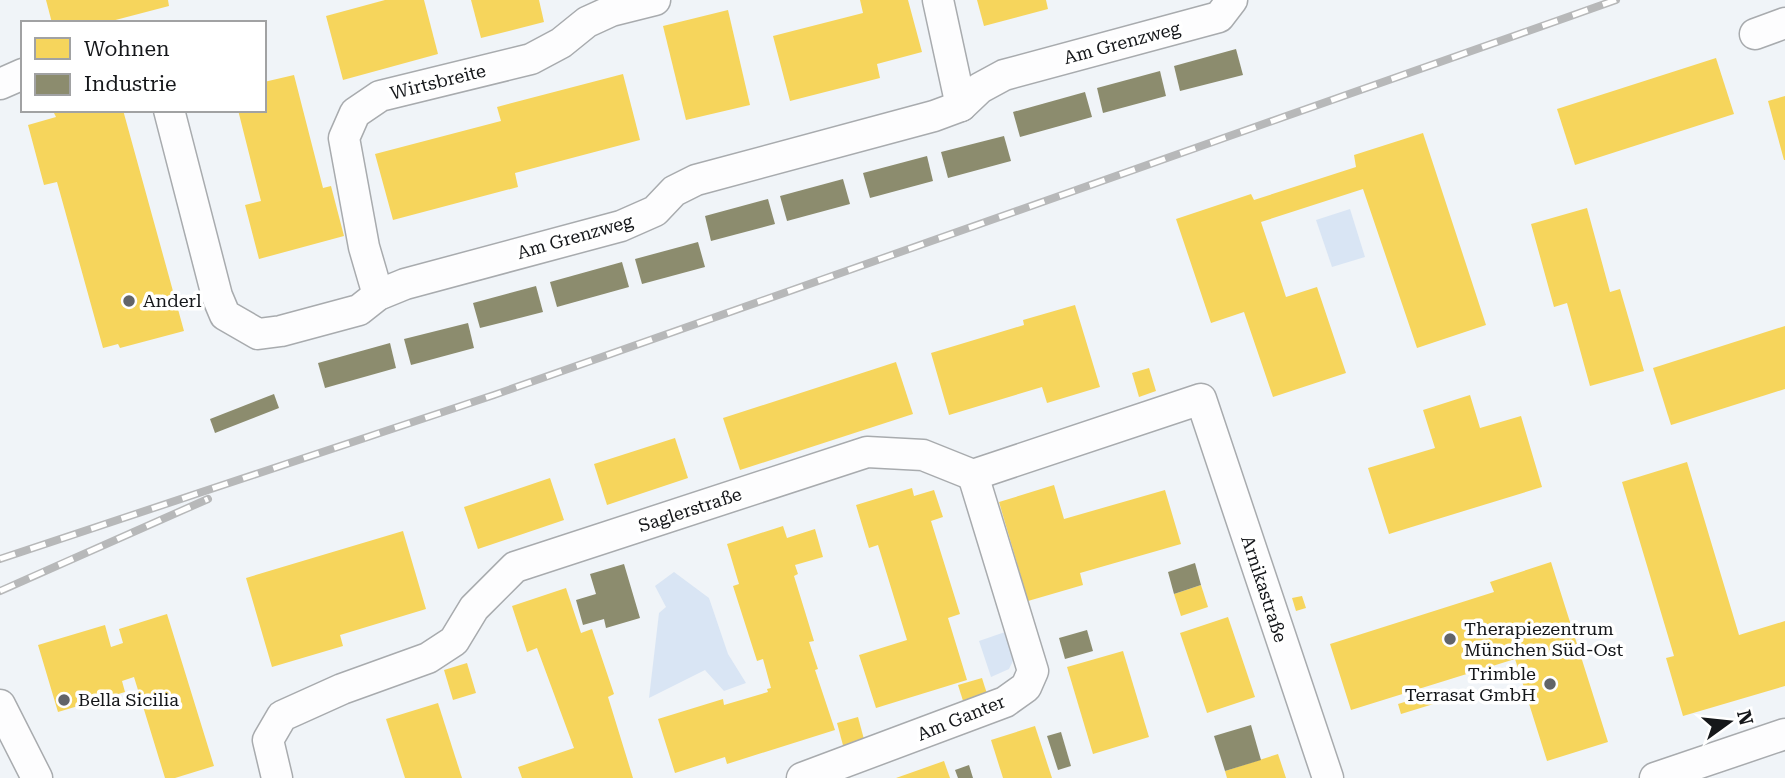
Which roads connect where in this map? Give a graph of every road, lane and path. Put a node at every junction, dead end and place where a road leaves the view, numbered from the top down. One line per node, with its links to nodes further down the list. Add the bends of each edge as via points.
1 (655, 0): 10 (street, Wirtsbreite, via 611,10 531,59 380,96 355,113 344,138)
2 (938, 0): 8 (street)
3 (1233, 0): 8 (street, Am Grenzweg, via 1219,17 1004,75)
4 (1785, 23): 5 (street)
5 (1755, 34)
6 (21, 75): 7 (street)
7 (0, 84)
8 (961, 106): 10 (street, Am Grenzweg, via 696,180 674,191 655,211 621,226)
9 (170, 112): 10 (street, Am Grenzweg, via 225,315 258,334 281,331 359,310)
10 (378, 295)
11 (973, 475): 15 (street, Saglerstraße, via 923,455 867,452 515,567 474,608 454,641 428,658 282,716 268,740); 16 (street, Am Ganter, via 1033,671 1026,687 1005,702); 17 (street, Arnikastraße, via 1201,400)
12 (0, 705): 14 (street)
13 (1785, 734): 18 (street)
14 (37, 778)
15 (277, 778)
16 (802, 778)
17 (1328, 778)
18 (1655, 778)

